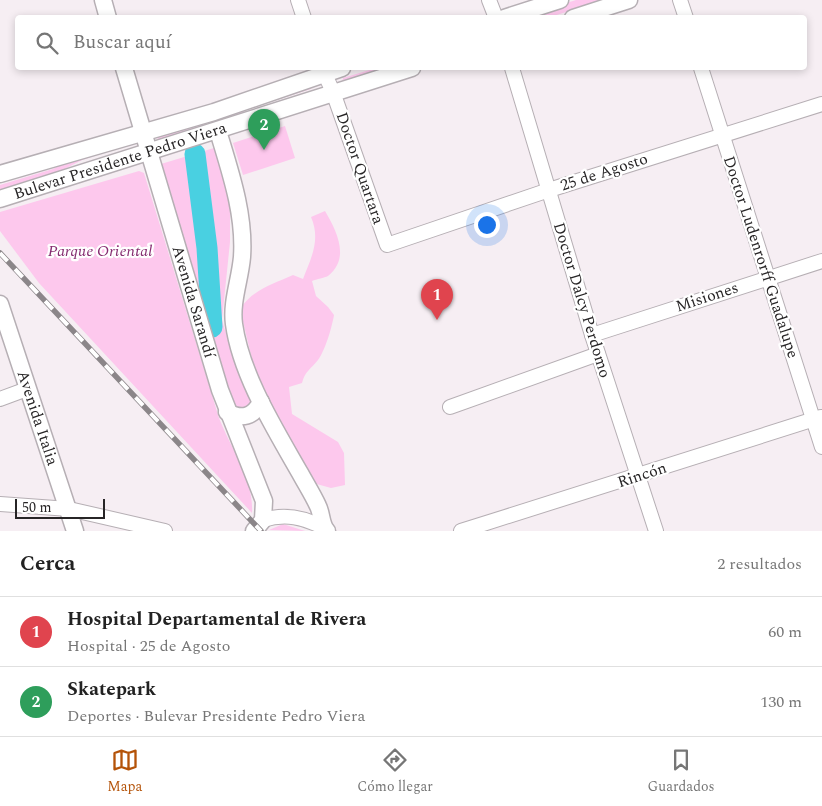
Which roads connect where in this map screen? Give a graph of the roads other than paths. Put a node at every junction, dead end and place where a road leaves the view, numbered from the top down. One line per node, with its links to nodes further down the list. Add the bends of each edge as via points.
1 (103, 0): 7 (street)
2 (298, 0): 8 (street)
3 (490, 0): 9 (street)
4 (560, 0): 10 (street)
5 (629, 0): 11 (street)
6 (680, 0): 12 (street)
7 (107, 15)
8 (303, 15)
9 (495, 15)
10 (513, 15)
11 (582, 15)
12 (685, 15)
13 (125, 70): 21 (street, Avenida Sarandí)
14 (323, 70): 18 (street, Doctor Quartara); 21 (street, Bulevar Presidente Pedro Viera, via 214,112)
15 (405, 70): 18 (street, Bulevar Presidente Pedro Viera)
16 (513, 70): 25 (street, Doctor Dalcy Perdomo)
17 (702, 70): 22 (street, Doctor Ludenrorff Guadalupe)
18 (333, 92): 20 (street, Bulevar Presidente Pedro Viera); 27 (street, Doctor Quartara)
19 (822, 104): 22 (street, 25 de Agosto)
20 (218, 131): 23 (street, Bulevar Presidente Pedro Viera); 35 (street, via 242,232 234,327)
21 (144, 132): 23 (street, Avenida Sarandí); 24 (street, Bulevar Presidente Pedro Viera)
22 (722, 135): 25 (street, 25 de Agosto); 29 (street, Doctor Ludenrorff Guadalupe)
23 (150, 151): 26 (street, Bulevar Presidente Pedro Viera); 37 (street, Avenida Sarandí)
24 (0, 174)
25 (549, 190): 27 (street, 25 de Agosto); 31 (street, Doctor Dalcy Perdomo)
26 (0, 199)
27 (387, 245)
28 (822, 261): 29 (street, Misiones)
29 (767, 278): 31 (street, Misiones); 38 (street, Doctor Ludenrorff Guadalupe)
30 (0, 304): 33 (street, Avenida Italia)
31 (592, 335): 32 (street, Doctor Dalcy Perdomo)
32 (598, 354): 36 (street); 40 (street, Doctor Dalcy Perdomo)
33 (27, 389): 34 (street); 42 (street, Avenida Italia)
34 (0, 399)
35 (261, 402): 37 (street, via 247,417 236,417); 45 (street, via 319,508)
36 (450, 406)
37 (227, 412): 43 (street, Avenida Sarandí, via 264,501)
38 (818, 418): 39 (street, Doctor Ludenrorff Guadalupe); 40 (street, Rincón)
39 (822, 447)
40 (638, 476): 44 (street, Rincón); 49 (street, Doctor Dalcy Perdomo)
41 (0, 504): 42 (street)
42 (68, 508): 46 (street, Avenida Italia); 47 (street)
43 (259, 526): 45 (street, via 289,516)
44 (484, 528): 48 (street, Rincón)
45 (325, 529)
46 (75, 531)
47 (166, 531)
48 (462, 531)
49 (656, 531)

